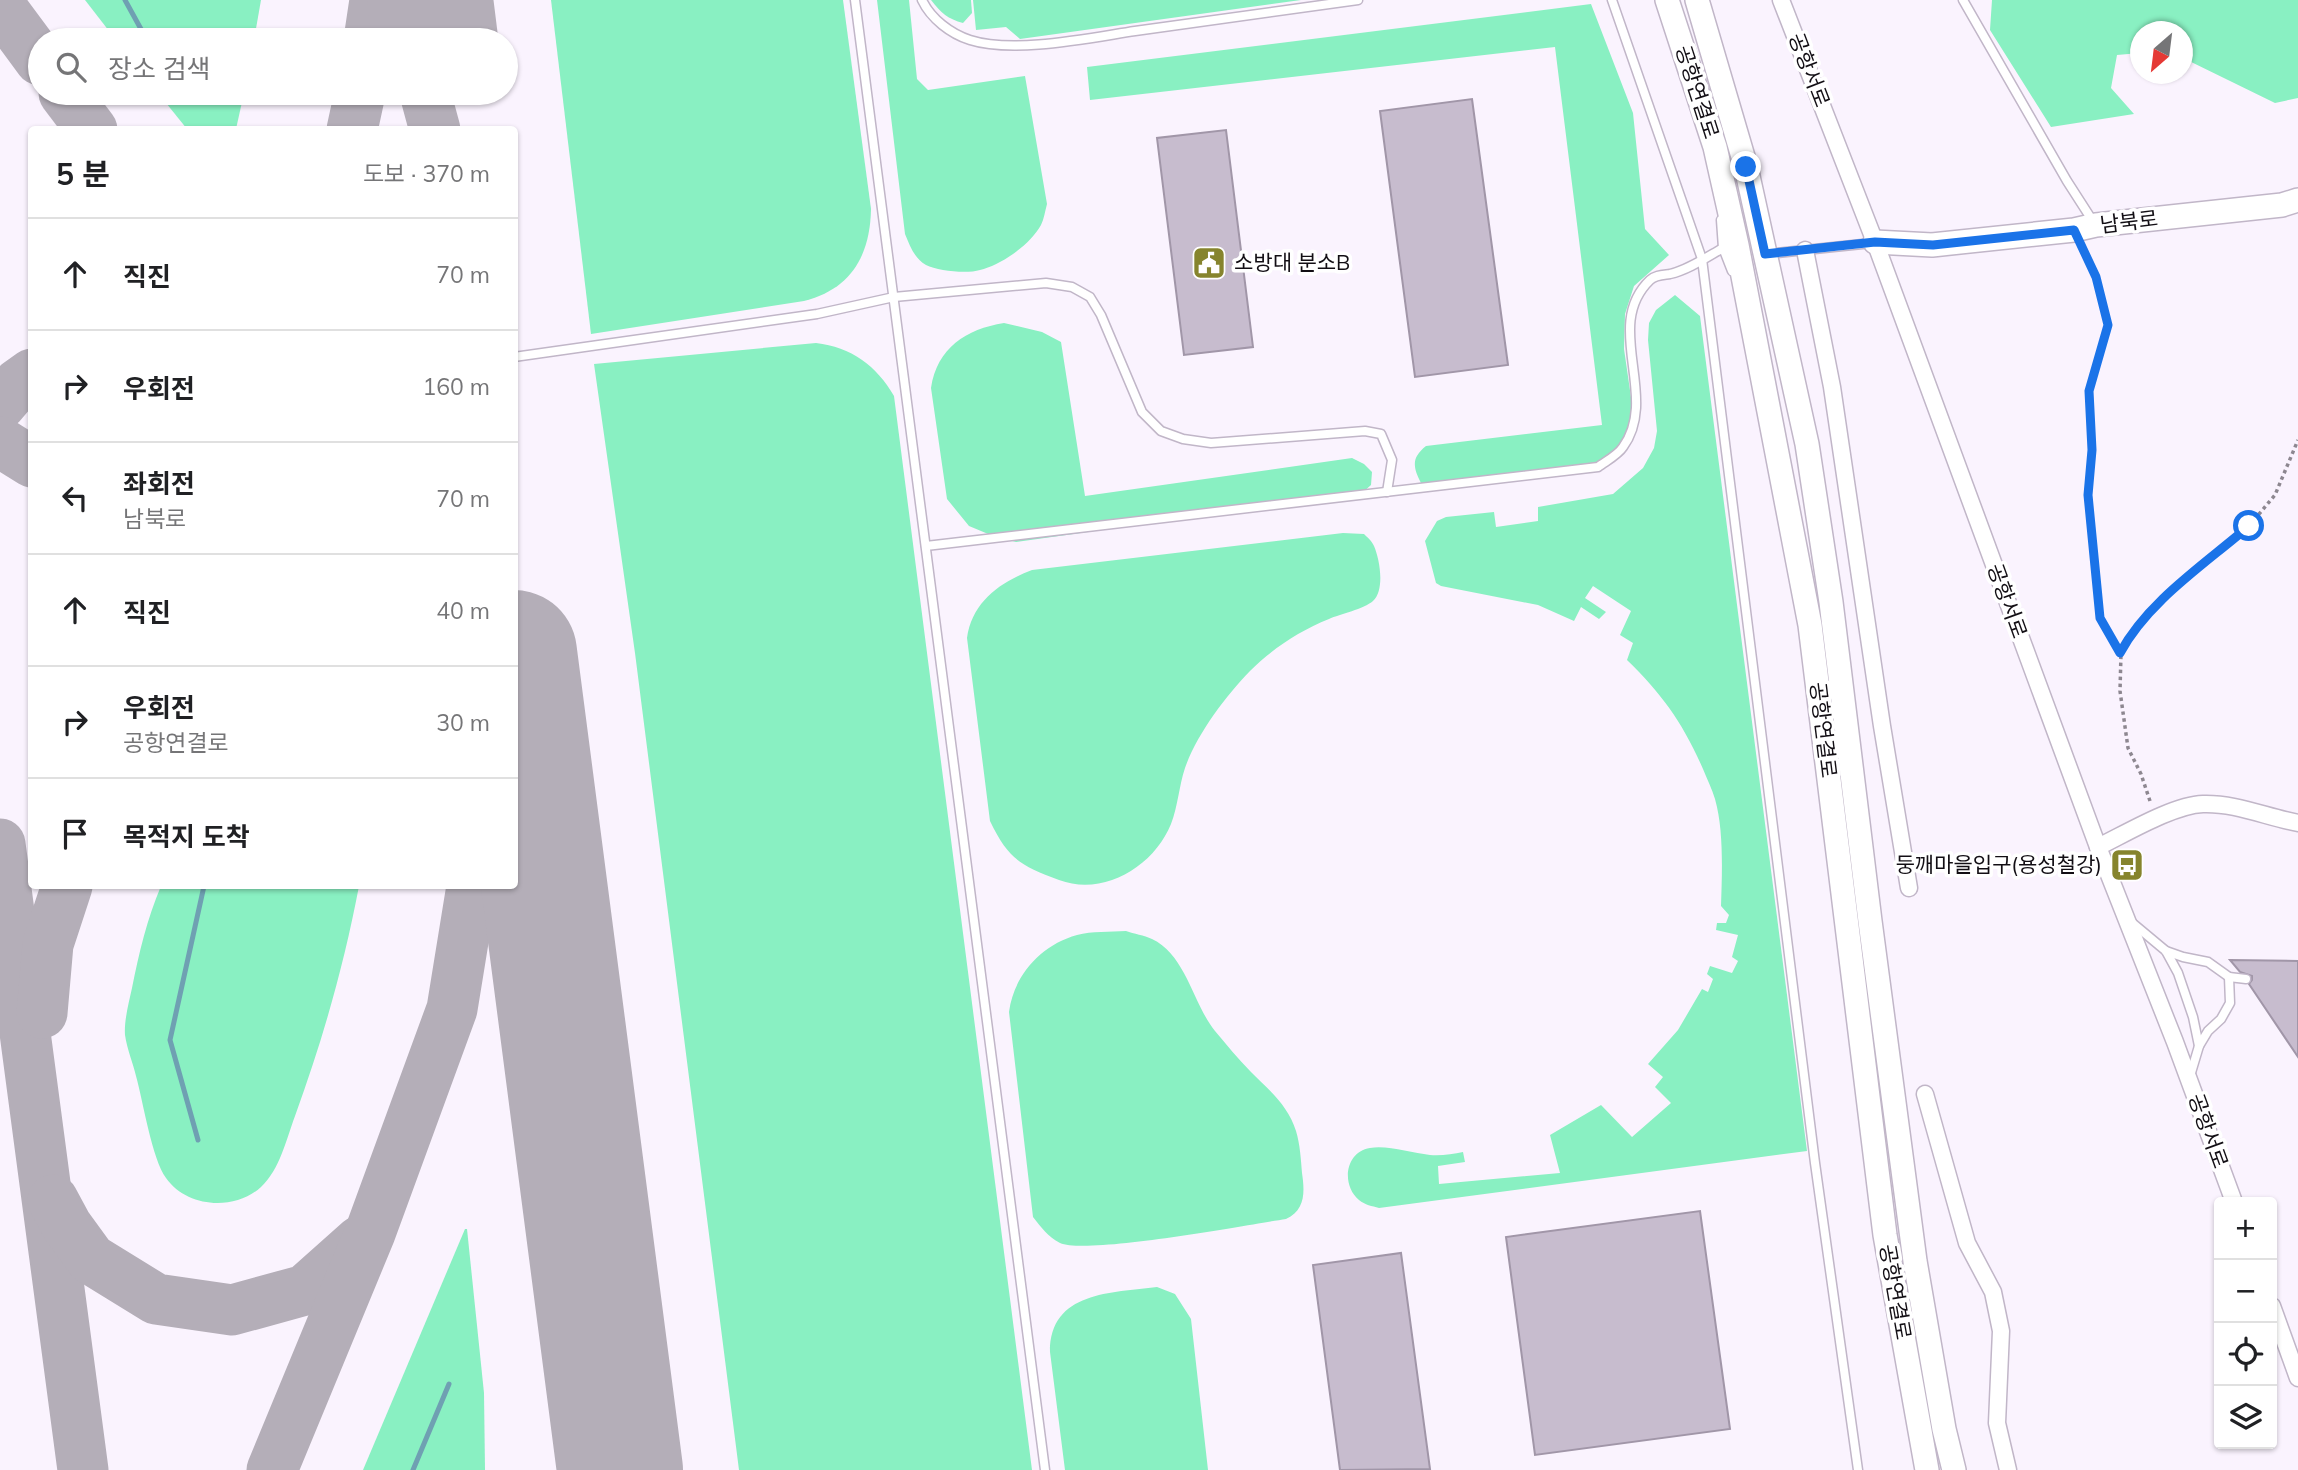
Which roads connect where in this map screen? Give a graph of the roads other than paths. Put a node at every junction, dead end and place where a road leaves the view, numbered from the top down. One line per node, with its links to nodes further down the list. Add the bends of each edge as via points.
1 (855, 0): 17 (lane)
2 (922, 0): 3 (lane, via 940,23 969,40 1021,45)
3 (1358, 0)
4 (1612, 0): 16 (lane)
5 (1667, 0): 9 (street, 공항연결로)
6 (1697, 0): 15 (street, 공항연결로, via 1746,167)
7 (1782, 0): 12 (street, 공항서로)
8 (1963, 0): 11 (lane, via 2067,181)
9 (1715, 147): 13 (lane); 18 (street, 공항연결로)
10 (2298, 200): 11 (street, 남북로)
11 (2085, 228): 12 (street, 남북로, via 1933,245)
12 (1875, 242): 14 (lane); 23 (street, 공항서로)
13 (1723, 248): 16 (lane); 18 (lane)
14 (1805, 250): 15 (lane); 24 (street, via 1832,387)
15 (1765, 254): 38 (street, 공항연결로, via 1807,444 1915,1261)
16 (1702, 259): 20 (lane, via 1674,273 1653,276 1638,292 1629,325 1638,411 1622,449 1598,467); 36 (lane)
17 (894, 297): 19 (lane, via 817,314); 20 (lane, via 1046,283 1072,287 1090,297 1142,412 1161,431 1212,443 1365,431 1381,434 1392,460); 21 (lane)
18 (1751, 321): 37 (street, 공항연결로, via 1810,625 1885,1235)
19 (518, 356)
20 (1387, 492): 21 (lane)
21 (926, 546): 35 (lane)
22 (2298, 822): 23 (street, via 2201,804)
23 (2098, 847): 25 (street, 공항서로)
24 (1909, 888)
25 (2126, 918): 26 (lane); 30 (street, 공항서로)
26 (2166, 951): 27 (lane, via 2208,962); 29 (lane, via 2182,984)
27 (2229, 977): 28 (lane); 29 (lane, via 2230,1003)
28 (2246, 979)
29 (2199, 1046): 30 (lane)
30 (2189, 1079): 32 (street, 공항서로)
31 (1925, 1094): 39 (street, via 1967,1243 1993,1292 2001,1331 1997,1423)
32 (2232, 1197)
33 (2277, 1320): 34 (street)
34 (2298, 1378)
35 (1045, 1470)
36 (1858, 1470)
37 (1927, 1470)
38 (1954, 1470)
39 (2008, 1470)

